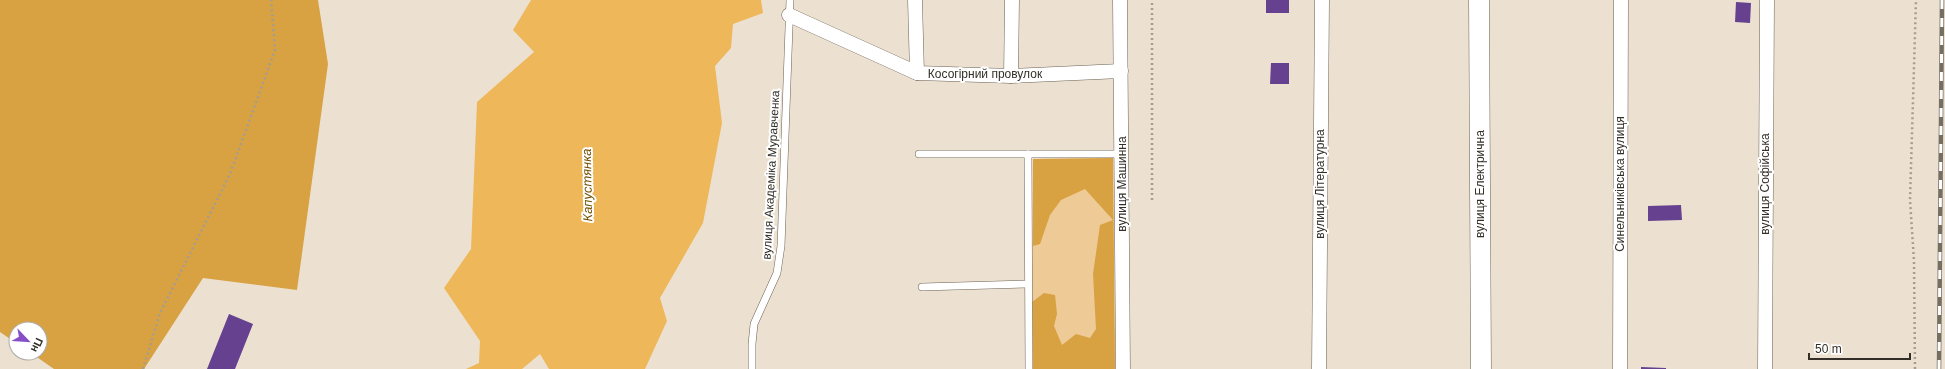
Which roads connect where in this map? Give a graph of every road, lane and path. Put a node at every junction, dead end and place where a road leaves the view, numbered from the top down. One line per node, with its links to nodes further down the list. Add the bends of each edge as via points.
1 (272, 0): 22 (path, via 275,50 230,174 160,313)
2 (790, 0): 12 (lane, вулиця Академіка Муравченка)
3 (915, 0): 14 (street)
4 (1012, 0): 15 (street)
5 (1120, 0): 13 (street, вулиця Машинна)
6 (1152, 0): 19 (path)
7 (1322, 0): 26 (street, вулиця Літературна)
8 (1480, 0): 27 (street, вулиця Електрична)
9 (1621, 0): 28 (street, Синельниківська вулиця)
10 (1767, 0): 29 (street, вулиця Софійська)
11 (1916, 0): 30 (path, via 1910,200 1914,261)
12 (789, 15): 14 (street, Косогірний провулок); 23 (lane, вулиця Академіка Муравченка, via 781,246 777,273 754,324)
13 (1121, 71): 15 (street, Косогірний провулок); 18 (street, вулиця Машинна)
14 (917, 73): 15 (street, Косогірний провулок)
15 (1011, 76)
16 (919, 154): 17 (lane)
17 (1028, 154): 18 (lane); 20 (lane)
18 (1122, 154): 25 (street, вулиця Машинна)
19 (1152, 200)
20 (1028, 284): 21 (lane); 24 (lane)
21 (922, 287)
22 (143, 369)
23 (752, 369)
24 (1029, 369)
25 (1123, 369)
26 (1319, 369)
27 (1481, 369)
28 (1620, 369)
29 (1765, 369)
30 (1915, 369)

